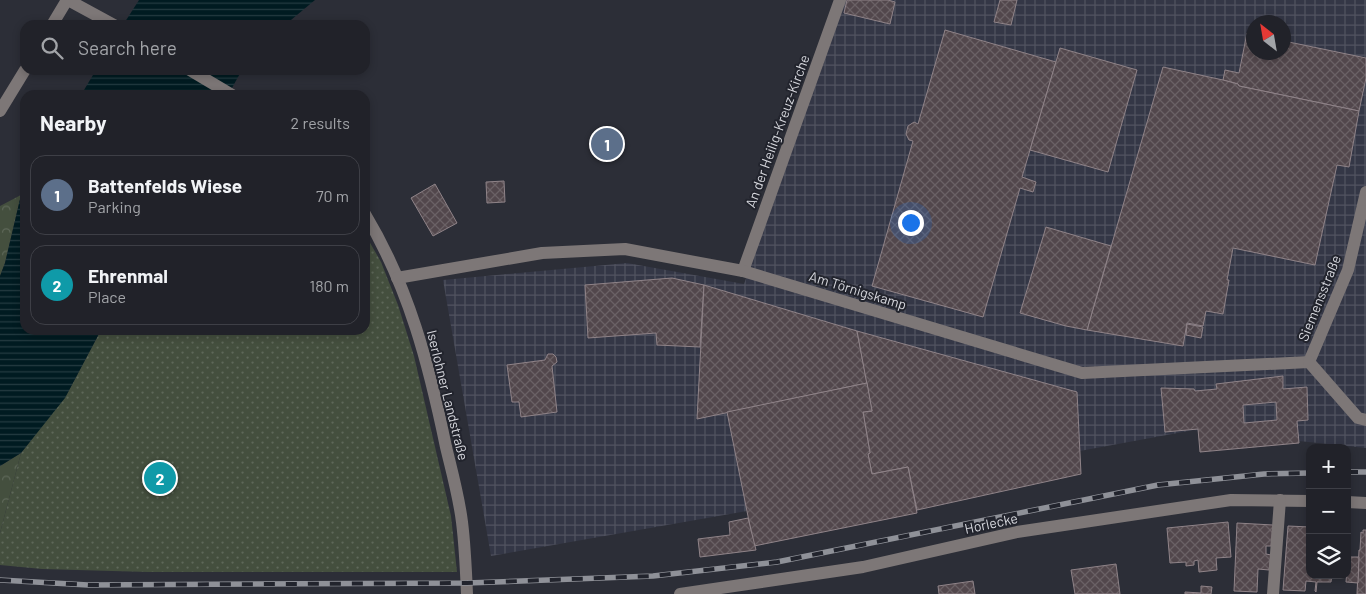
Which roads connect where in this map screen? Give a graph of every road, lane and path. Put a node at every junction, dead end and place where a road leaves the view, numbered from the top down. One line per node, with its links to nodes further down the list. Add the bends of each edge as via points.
1 (68, 0): 3 (street); 4 (street)
2 (840, 0): 11 (street, An der Heilig-Kreuz-Kirche)
3 (55, 20)
4 (105, 20)
5 (22, 75): 8 (street)
6 (198, 75): 7 (street)
7 (224, 90)
8 (0, 111)
9 (1366, 192): 13 (street, Siemensstraße, via 1348,270)
10 (370, 222): 12 (street, Iserlohner Landstraße)
11 (743, 271): 12 (street, Am Törnigskamp, via 626,249 542,253); 13 (street, Am Törnigskamp, via 1082,373)
12 (397, 278): 19 (street, Iserlohner Landstraße, via 425,354 441,420 462,520)
13 (1309, 362): 14 (street, Siemensstraße, via 1358,418)
14 (1366, 420)
15 (1280, 500): 16 (street, Horlecke); 20 (street, Horlecke, via 1231,500 1017,532 863,567); 21 (street)
16 (1306, 501)
17 (1351, 502): 18 (street)
18 (1366, 503)
19 (468, 594)
20 (680, 594)
21 (1273, 594)

